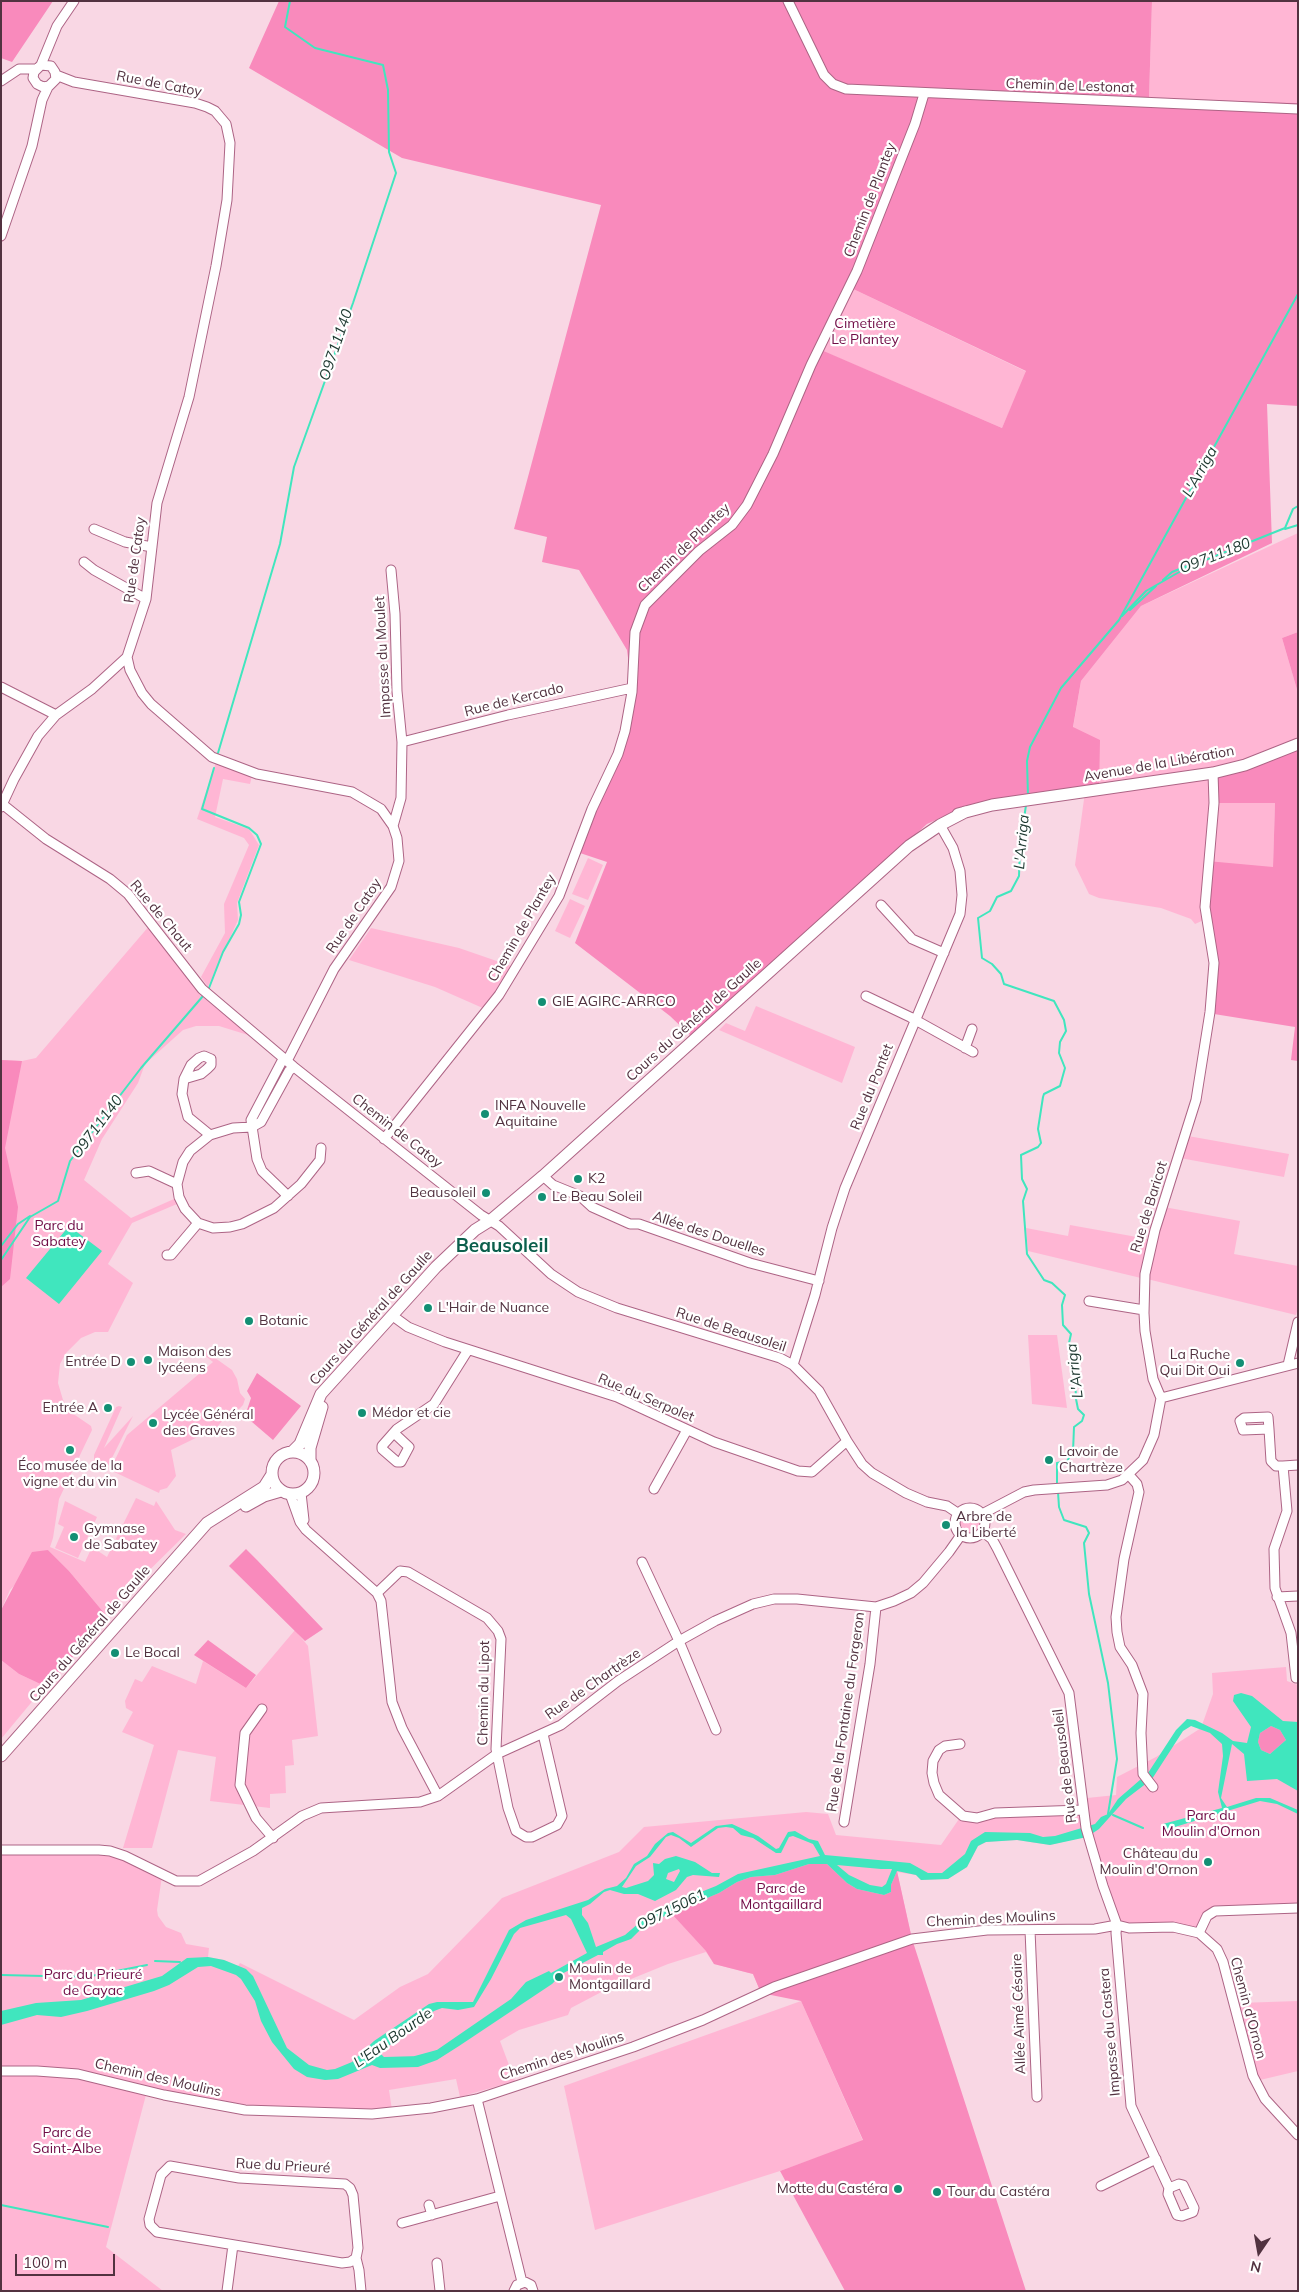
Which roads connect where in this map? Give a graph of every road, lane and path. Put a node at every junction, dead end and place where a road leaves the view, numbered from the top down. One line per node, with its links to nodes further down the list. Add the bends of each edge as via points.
1 (74, 1): 3 (street, via 62,16)
2 (788, 1): 10 (street, Chemin de Lestonat, via 824,75 840,88)
3 (53, 36): 4 (street); 5 (street)
4 (51, 66): 5 (street); 6 (street)
5 (36, 69): 7 (street, via 23,68); 9 (street, via 34,82)
6 (56, 75): 8 (street, Rue de Catoy); 9 (street)
7 (1, 81)
8 (74, 82): 9 (street, Rue de Catoy); 14 (street, Rue de Catoy, via 206,107 226,124 230,143 227,200 203,334 189,397 157,504)
9 (47, 86): 12 (street, via 35,137)
10 (924, 94): 11 (street, Chemin de Lestonat); 20 (street, Chemin de Plantey, via 857,271 747,505 732,525 699,551 645,605 635,632)
11 (1298, 110)
12 (1, 236)
13 (94, 529): 14 (street, via 125,542)
14 (152, 547): 17 (street, Rue de Catoy)
15 (84, 562): 17 (street)
16 (391, 570): 22 (street, Impasse du Moulet)
17 (146, 599): 18 (street, Rue de Catoy)
18 (127, 657): 21 (street, via 92,689); 29 (street, Rue de Catoy, via 142,693 212,757 257,774 352,792 381,809)
19 (1, 687): 21 (street)
20 (632, 688): 22 (street, Rue de Kercado); 40 (street, Chemin de Plantey, via 618,754 592,809 559,896 500,994)
21 (56, 715): 26 (street, via 38,736)
22 (402, 742): 29 (street, Impasse du Moulet, via 401,798)
23 (1298, 744): 24 (main road, Avenue de la Libération)
24 (1213, 773): 25 (main road, Avenue de la Libération); 51 (street, Rue de Baricot, via 1214,803 1205,907 1214,971 1204,1054 1189,1126 1148,1254)
25 (1021, 802): 27 (main road, Cours du Général de Gaulle)
26 (1, 805): 36 (street, Rue de Chaut, via 128,894 202,989)
27 (965, 812): 28 (main road, Cours du Général de Gaulle); 30 (main road, Cours du Général de Gaulle, via 933,824)
28 (940, 825): 30 (main road, Cours du Général de Gaulle); 32 (street, Rue du Pontet, via 956,859 962,895 957,923)
29 (393, 826): 36 (street, Rue de Catoy, via 399,861 391,887 334,968)
30 (915, 841): 43 (main road, Cours du Général de Gaulle)
31 (886, 907): 32 (street, via 912,939)
32 (944, 953): 34 (street, Rue du Pontet)
33 (866, 996): 34 (street, via 874,1005)
34 (915, 1021): 35 (street, via 969,1050); 49 (street, Rue du Pontet, via 839,1203)
35 (972, 1029)
36 (288, 1062): 38 (street, via 252,1116); 38 (street, via 289,1072 261,1122); 40 (street, Chemin de Catoy)
37 (184, 1079): 39 (street, via 182,1094 186,1112)
38 (252, 1127): 39 (street, via 233,1128); 45 (street, via 262,1171)
39 (210, 1135): 44 (street, via 190,1151)
40 (384, 1139): 46 (street, Chemin de Catoy)
41 (322, 1148): 45 (street, via 320,1160)
42 (136, 1172): 44 (street, via 148,1171)
43 (543, 1176): 46 (main road, Cours du Général de Gaulle); 49 (street, Allée des Douelles, via 553,1185 580,1196 592,1207 630,1224 639,1224 731,1258)
44 (177, 1184): 47 (street, via 185,1209)
45 (288, 1196): 47 (street, via 274,1208 236,1226 213,1228)
46 (491, 1220): 52 (main road, Cours du Général de Gaulle); 52 (main road, Cours du Général de Gaulle, via 475,1230 436,1267); 56 (street, Rue de Beausoleil, via 551,1274 578,1292 637,1315 780,1358)
47 (198, 1223): 48 (street, via 171,1255)
48 (167, 1255)
49 (819, 1281): 56 (street, Rue du Pontet)
50 (1089, 1301): 51 (street)
51 (1144, 1310): 57 (street, Rue de Baricot, via 1153,1378)
52 (391, 1320): 54 (street, Rue du Serpolet); 62 (main road, Cours du Général de Gaulle, via 321,1394 300,1444); 63 (main road, Cours du Général de Gaulle, via 327,1398 310,1448)
53 (1298, 1322): 55 (street)
54 (468, 1350): 59 (street, Rue du Serpolet, via 617,1397); 60 (street, via 434,1404)
55 (1293, 1364): 57 (street)
56 (793, 1365): 61 (street, Rue de Beausoleil, via 819,1392)
57 (1161, 1398): 66 (street, via 1149,1447 1143,1460)
58 (1269, 1429): 65 (street, via 1271,1462)
59 (687, 1430): 61 (street, Rue du Serpolet, via 805,1473 816,1469); 68 (street)
60 (394, 1433)
61 (848, 1441): 70 (street, Rue de Beausoleil, via 865,1467 883,1481 927,1502 947,1506)
62 (292, 1452): 63 (main road); 67 (main road, via 278,1458 272,1466)
63 (310, 1460): 69 (main road, via 314,1479 311,1484)
64 (1298, 1465): 65 (street)
65 (1284, 1466): 78 (street, via 1287,1511 1273,1556)
66 (1129, 1475): 71 (street, via 1107,1485 1029,1491); 88 (street, via 1139,1492 1124,1559 1116,1624 1120,1647 1132,1665 1142,1694 1143,1774)
67 (272, 1476): 69 (main road, via 276,1487); 72 (main road, Cours du Général de Gaulle, via 264,1487 215,1517)
68 (658, 1487)
69 (291, 1493): 72 (main road, Cours du Général de Gaulle, via 264,1496); 76 (street, via 300,1522 306,1530)
70 (958, 1514): 71 (street, via 971,1508); 74 (street, via 956,1528)
71 (982, 1514): 73 (street, via 985,1522)
72 (200, 1531): 86 (main road, Cours du Général de Gaulle)
73 (983, 1532): 74 (street, via 974,1538); 90 (street, Rue de Beausoleil, via 998,1548 1069,1693)
74 (961, 1535): 79 (street, Rue de Chartrèze, via 935,1570 911,1593)
75 (641, 1568): 80 (street)
76 (377, 1592): 87 (street, Chemin du Lipot, via 400,1571 408,1572 486,1618 498,1630 501,1639 495,1747); 89 (street, via 381,1601 392,1702)
77 (1298, 1596): 78 (street)
78 (1277, 1597): 81 (street, via 1291,1633)
79 (876, 1607): 80 (street, Rue de Chartrèze, via 774,1599 753,1604); 91 (street, Rue de la Fontaine du Forgeron)
80 (680, 1641): 83 (street); 84 (street, Rue de Chartrèze, via 618,1681 577,1715)
81 (1296, 1678)
82 (262, 1709): 92 (street, via 245,1733 240,1785 256,1818)
83 (716, 1730)
84 (543, 1734): 87 (street, Rue de Chartrèze); 87 (street, via 562,1816 557,1824 532,1837 521,1836 516,1831 508,1808)
85 (960, 1744): 90 (street, via 939,1750 932,1773 939,1795 963,1816 977,1818 995,1813)
86 (4, 1754)
87 (498, 1754): 89 (street, Rue de Chartrèze)
88 (1153, 1787)
89 (438, 1796): 92 (street, Rue de Chartrèze, via 420,1802 321,1808 302,1816)
90 (1082, 1810): 95 (street, Rue de Beausoleil)
91 (844, 1822)
92 (273, 1838): 93 (street, Rue de Chartrèze, via 206,1878 187,1883 162,1876 110,1851)
93 (1, 1850)
94 (1298, 1908): 97 (street, via 1215,1911 1208,1916)
95 (1117, 1925): 96 (street, Chemin des Moulins, via 1096,1929); 97 (street, via 1129,1928 1173,1927); 102 (street, Impasse du Castera, via 1131,2106)
96 (1030, 1930): 99 (street, Allée Aimé Césaire); 100 (street, Chemin des Moulins, via 958,1932 912,1939 774,1987 660,2037)
97 (1199, 1932): 101 (street, Chemin d'Ornon, via 1221,1957 1256,2082 1271,2107)
98 (1, 2071): 100 (street, Chemin des Moulins, via 78,2074 178,2098 272,2112 372,2114)
99 (1036, 2097)
100 (476, 2099): 105 (street)
101 (1298, 2135)
102 (1156, 2159): 103 (street); 104 (street, Impasse du Castera)
103 (1101, 2186)
104 (1169, 2188)
105 (500, 2196): 107 (street); 112 (street)
106 (428, 2205): 107 (street)
107 (432, 2215): 108 (street)
108 (402, 2223)
109 (233, 2245): 110 (street, Rue du Prieuré, via 342,2263); 110 (street, Rue du Prieuré, via 160,2233 152,2228 149,2219 165,2169 174,2166 239,2178 346,2184 353,2195 358,2245); 113 (street)
110 (356, 2258): 114 (street)
111 (440, 2268): 115 (street)
112 (522, 2282): 116 (street); 117 (street, via 528,2283)
113 (226, 2291)
114 (361, 2291)
115 (440, 2291)
116 (514, 2291)
117 (533, 2291)

